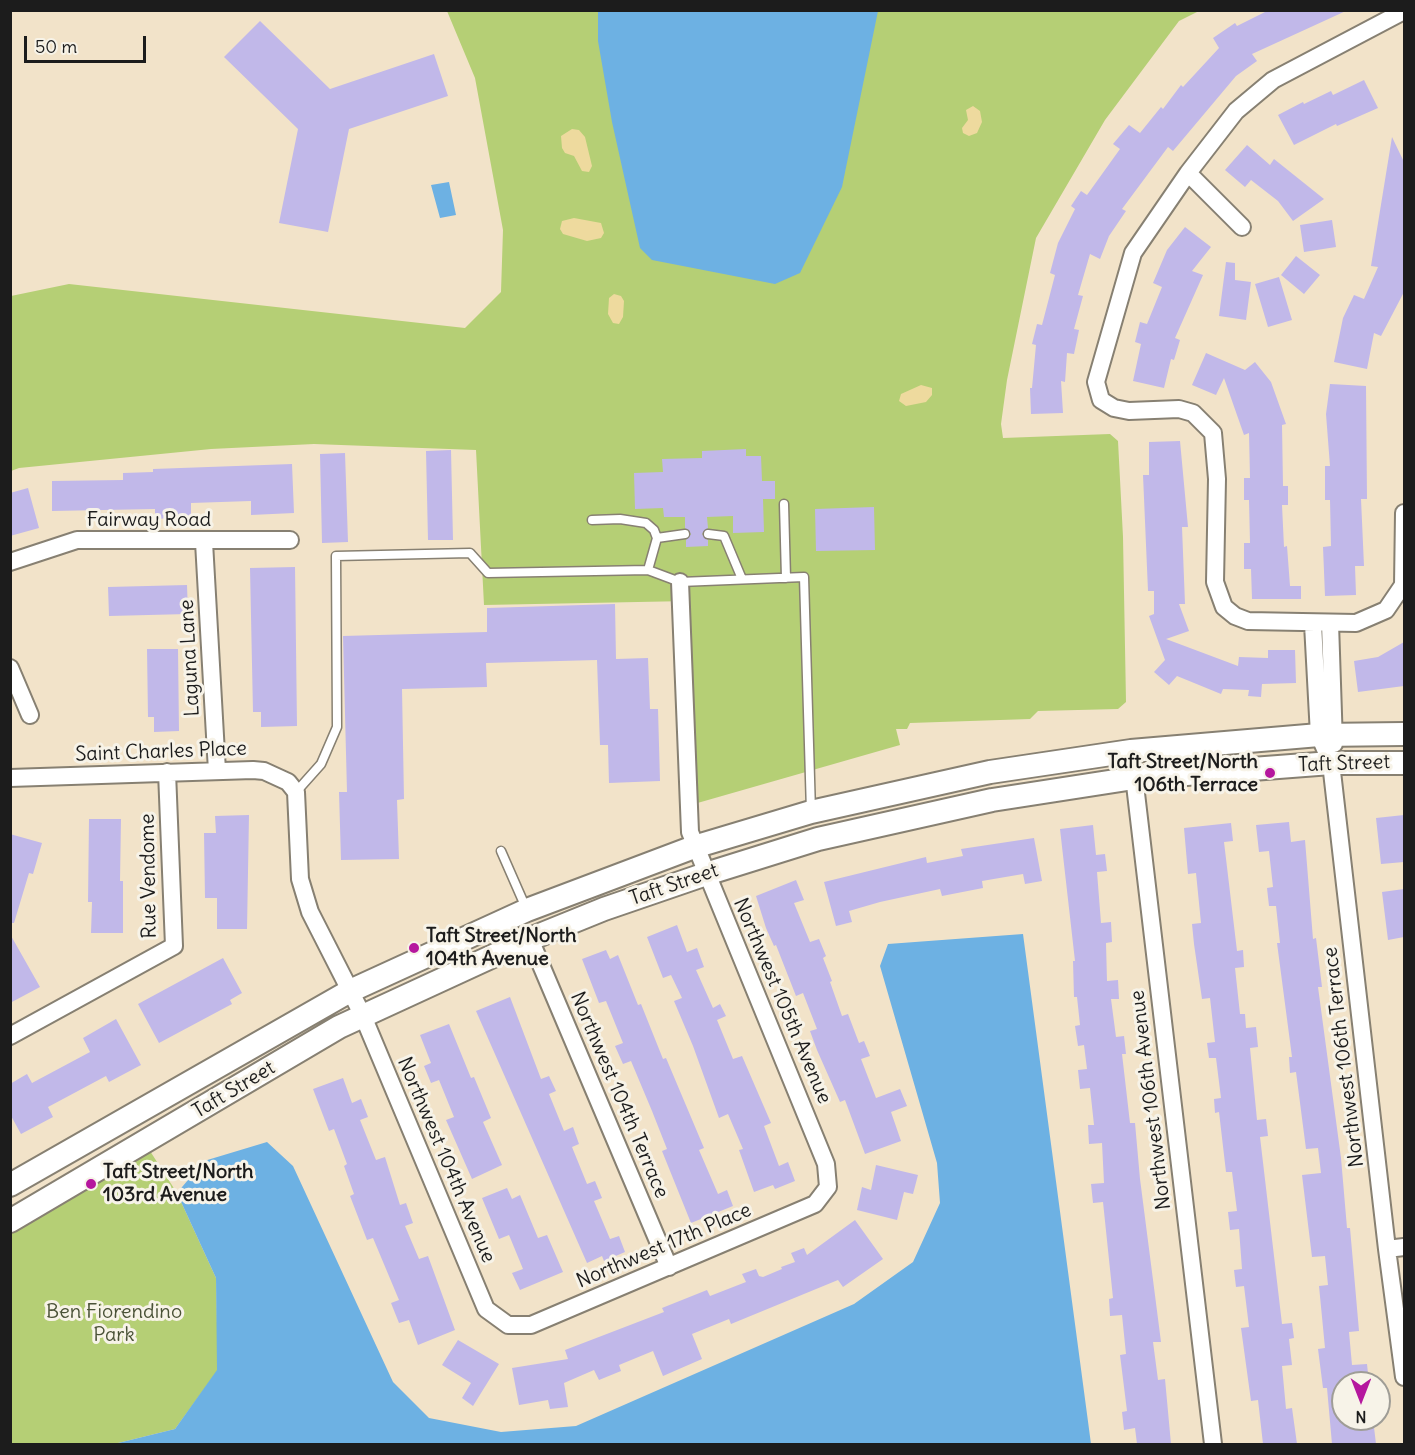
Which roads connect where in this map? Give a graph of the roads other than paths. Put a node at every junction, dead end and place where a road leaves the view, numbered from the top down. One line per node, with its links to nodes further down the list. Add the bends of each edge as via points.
1 (1404, 11): 2 (street, via 1273,80 1236,111)
2 (1188, 172): 3 (street); 18 (street, via 1133,253 1096,382 1098,392 1101,400 1114,408 1179,409 1193,413 1213,434 1217,479 1215,582 1224,607 1248,621)
3 (1242, 227)
4 (784, 504): 14 (lane)
5 (1404, 513): 17 (street, via 1403,585 1386,610 1356,622)
6 (592, 520): 9 (lane, via 646,523)
7 (686, 534): 9 (lane)
8 (708, 534): 15 (lane, via 724,536)
9 (657, 538): 13 (lane)
10 (290, 540): 11 (street, Fairway Road)
11 (204, 542): 12 (street, Fairway Road, via 77,540); 26 (street, Laguna Lane)
12 (10, 562)
13 (648, 570): 16 (lane); 30 (lane, via 488,573 470,553 336,555 337,727 321,764)
14 (786, 578): 15 (lane); 31 (lane, via 804,578)
15 (742, 579): 16 (lane)
16 (680, 582): 33 (street, Northwest 105th Avenue, via 687,813)
17 (1330, 623): 18 (street); 22 (street)
18 (1313, 624): 22 (street)
19 (10, 668): 20 (street)
20 (30, 715)
21 (1404, 734): 22 (street, Taft Street)
22 (1327, 735): 23 (street, Taft Street); 24 (street, Northwest 106th Terrace)
23 (1131, 751): 29 (street, Northwest 106th Avenue); 31 (street, Taft Street, via 990,772)
24 (1331, 763): 25 (street, Taft Street); 29 (street, Taft Street); 44 (street, Northwest 106th Terrace)
25 (1404, 763)
26 (217, 771): 27 (street, Saint Charles Place); 30 (street, Saint Charles Place, via 264,771 288,782)
27 (167, 772): 28 (street, Saint Charles Place); 39 (street, Rue Vendome, via 174,946)
28 (10, 778)
29 (1134, 778): 32 (street, Taft Street, via 992,800); 48 (street, Northwest 106th Avenue)
30 (296, 792): 38 (street, via 303,894)
31 (811, 812): 32 (street); 33 (street, Taft Street)
32 (818, 839): 35 (street, Taft Street)
33 (694, 847): 35 (street, Northwest 105th Avenue); 36 (street, Taft Street)
34 (501, 851): 36 (lane)
35 (706, 874): 37 (street, Taft Street); 41 (street, Northwest 105th Avenue, via 826,1164)
36 (527, 910): 38 (street, Taft Street)
37 (530, 939): 38 (street, Taft Street); 45 (street, Northwest 104th Terrace)
38 (356, 1003): 40 (street, Taft Street, via 159,1098); 42 (street, Taft Street, via 339,1027); 46 (street, Northwest 104th Avenue, via 486,1309)
39 (10, 1036)
40 (10, 1185)
41 (828, 1187): 45 (street, Northwest 17th Place, via 815,1204)
42 (10, 1221)
43 (1404, 1247): 44 (street)
44 (1387, 1249): 47 (street, Northwest 106th Terrace)
45 (669, 1267): 46 (street, Northwest 17th Place, via 531,1325)
46 (508, 1325)
47 (1404, 1377)
48 (1213, 1444)

